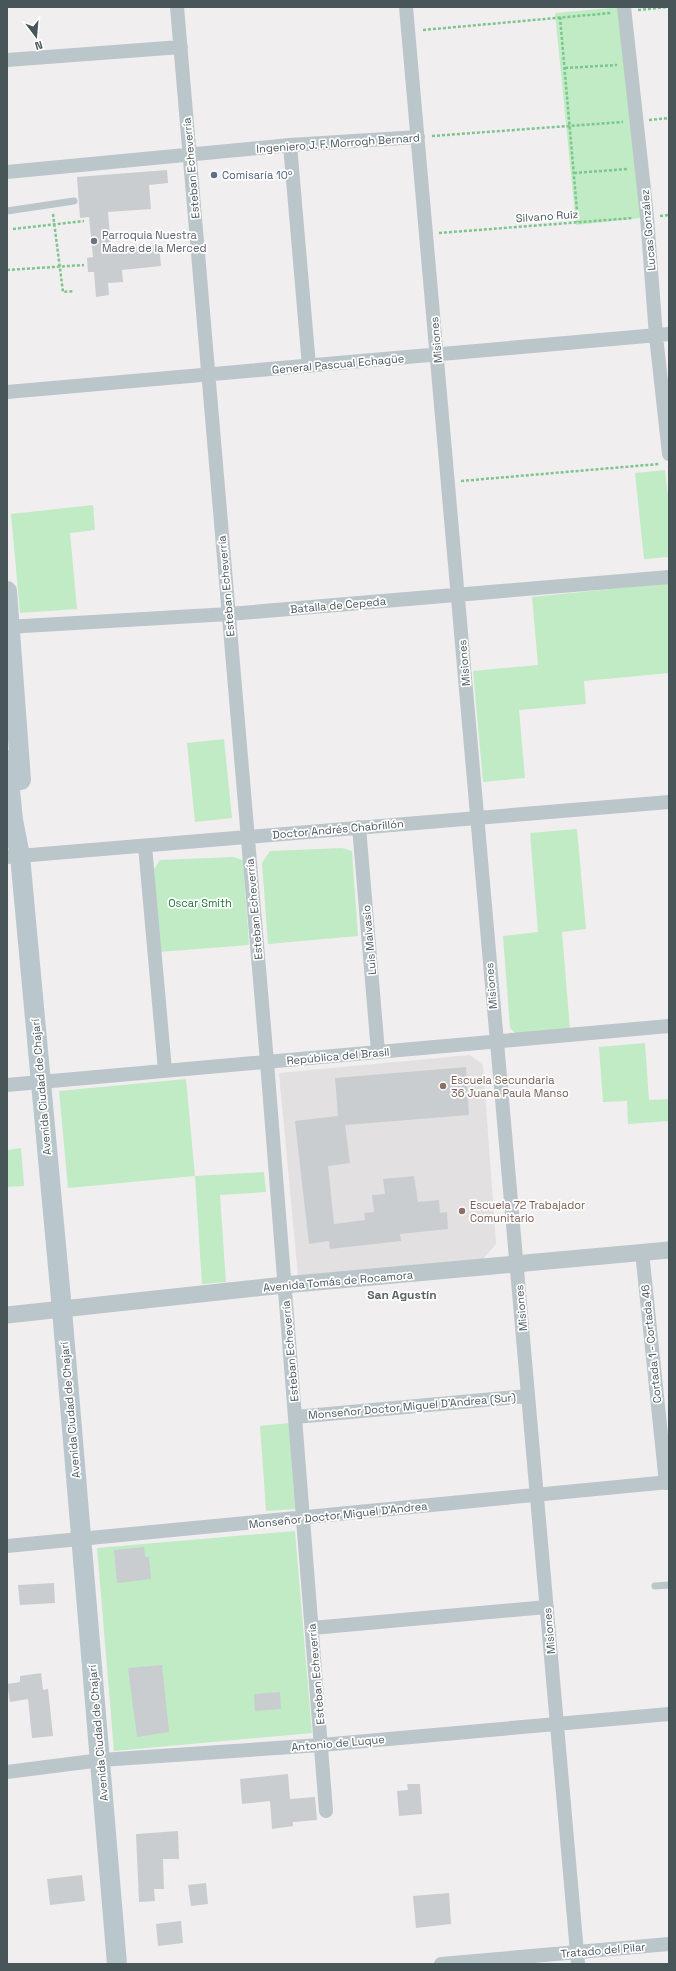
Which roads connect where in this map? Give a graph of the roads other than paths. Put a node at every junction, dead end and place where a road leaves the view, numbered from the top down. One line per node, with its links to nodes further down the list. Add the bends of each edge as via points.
1 (177, 7): 4 (street, Esteban Echeverría)
2 (406, 7): 6 (street, Misiones)
3 (624, 9): 12 (street, Lucas González)
4 (181, 46): 5 (street); 8 (street, Esteban Echeverría)
5 (7, 60)
6 (418, 137): 7 (street, Ingeniero J. F. Morrogh Bernard); 13 (street, Misiones)
7 (290, 145): 8 (street, Ingeniero J. F. Morrogh Bernard); 14 (street)
8 (191, 155): 9 (street, Ingeniero J. F. Morrogh Bernard); 15 (street, Esteban Echeverría)
9 (7, 172)
10 (74, 201): 11 (lane)
11 (7, 212)
12 (662, 335): 13 (street, General Pascual Echagüe); 17 (street, Lucas González)
13 (437, 355): 14 (street, General Pascual Echagüe); 20 (street, Misiones)
14 (309, 366): 15 (street, General Pascual Echagüe)
15 (208, 375): 16 (street, General Pascual Echagüe); 21 (street, Esteban Echeverría)
16 (7, 392)
17 (665, 459)
18 (669, 577): 20 (street, Batalla de Cepeda)
19 (7, 591): 22 (main road, Avenida Ciudad de Chajarí)
20 (458, 594): 21 (street, Batalla de Cepeda); 25 (street, Misiones)
21 (229, 614): 22 (street, Batalla de Cepeda); 27 (street, Esteban Echeverría)
22 (9, 627): 29 (main road, Avenida Ciudad de Chajarí, via 24,821)
23 (7, 760): 29 (main road, Avenida Ciudad de Chajarí, via 13,820)
24 (669, 802): 25 (street, Doctor Andrés Chabrillón)
25 (478, 816): 26 (street, Doctor Andrés Chabrillón); 31 (street, Misiones)
26 (359, 827): 27 (street, Doctor Andrés Chabrillón); 32 (street, Luis Malvasio)
27 (248, 837): 28 (street, Doctor Andrés Chabrillón); 33 (street, Esteban Echeverría)
28 (145, 846): 29 (street, Doctor Andrés Chabrillón); 34 (street)
29 (13, 856): 35 (main road, Avenida Ciudad de Chajarí)
30 (669, 1026): 31 (street, República del Brasil)
31 (496, 1042): 32 (street, República del Brasil); 39 (street, Misiones)
32 (378, 1052): 33 (street, República del Brasil)
33 (267, 1062): 34 (street, República del Brasil); 40 (street, Esteban Echeverría)
34 (165, 1070): 35 (street, República del Brasil)
35 (40, 1083): 36 (street, República del Brasil); 41 (main road, Avenida Ciudad de Chajarí)
36 (7, 1085)
37 (669, 1250): 38 (street, Avenida Tomás de Rocamora)
38 (642, 1252): 39 (street, Avenida Tomás de Rocamora); 45 (street, Cortada 1 - Cortada 46)
39 (517, 1265): 40 (street, Avenida Tomás de Rocamora); 43 (street, Misiones)
40 (284, 1285): 41 (street, Avenida Tomás de Rocamora); 44 (street, Esteban Echeverría)
41 (62, 1310): 42 (street, Avenida Tomás de Rocamora); 48 (main road, Avenida Ciudad de Chajarí)
42 (7, 1315)
43 (528, 1396): 44 (street, Monseñor Doctor Miguel D'Andrea (Sur)); 46 (street, Misiones)
44 (295, 1417): 47 (street, Esteban Echeverría)
45 (668, 1482): 46 (street, Monseñor Doctor Miguel D'Andrea)
46 (537, 1495): 47 (street, Monseñor Doctor Miguel D'Andrea); 52 (street, Misiones)
47 (302, 1519): 48 (street, Monseñor Doctor Miguel D'Andrea); 53 (street, Esteban Echeverría)
48 (81, 1539): 49 (street, Monseñor Doctor Miguel D'Andrea); 57 (main road, Avenida Ciudad de Chajarí)
49 (7, 1546)
50 (669, 1585): 51 (lane)
51 (655, 1586)
52 (547, 1607): 53 (street); 55 (street, Misiones)
53 (312, 1628): 56 (street, Esteban Echeverría)
54 (669, 1714): 55 (street, Antonio de Luque)
55 (558, 1724): 56 (street, Antonio de Luque); 61 (street, Misiones)
56 (321, 1745): 57 (street, Antonio de Luque); 59 (street, Esteban Echeverría)
57 (101, 1760): 58 (street, Antonio de Luque); 62 (main road, Avenida Ciudad de Chajarí)
58 (7, 1772)
59 (326, 1811)
60 (669, 1944): 61 (street, Tratado del Pilar)
61 (577, 1958): 63 (street, Tratado del Pilar)
62 (117, 1964)
63 (441, 1964)

